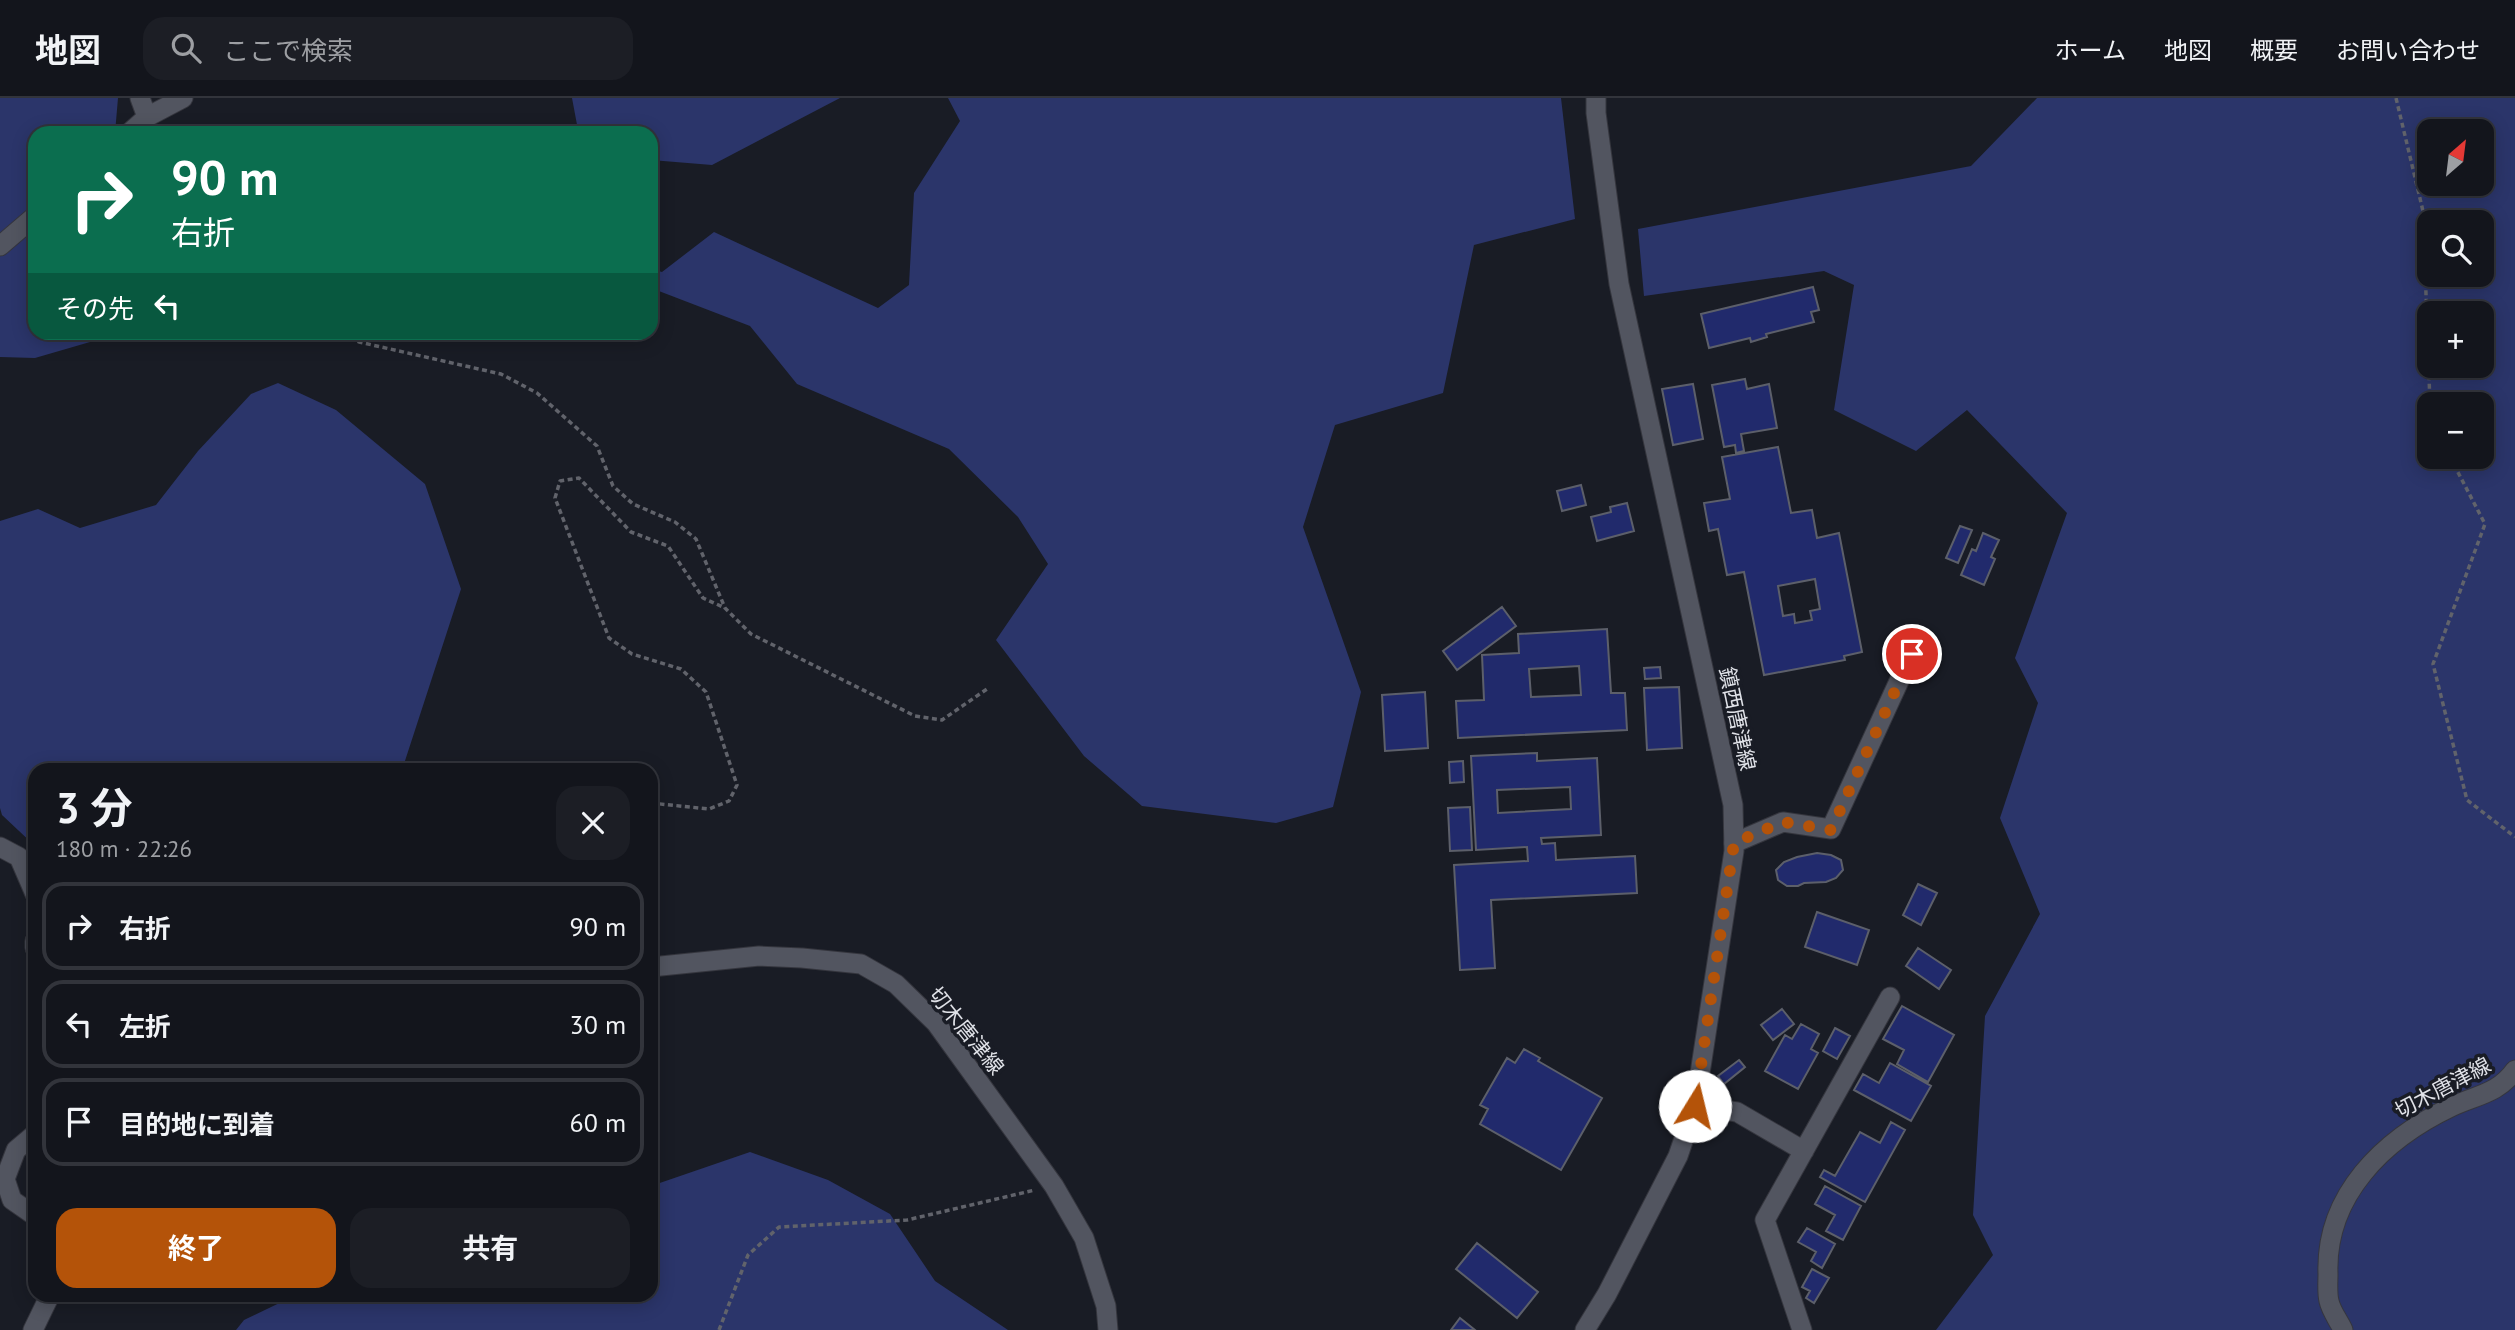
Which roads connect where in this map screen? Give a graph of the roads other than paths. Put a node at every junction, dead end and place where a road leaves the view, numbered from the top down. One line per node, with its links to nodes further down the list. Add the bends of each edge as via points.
1 (140, 98): 4 (main road)
2 (183, 98): 4 (main road)
3 (1596, 98): 9 (main road, 鎮西唐津線, via 1619,284 1733,805)
4 (147, 117): 5 (main road)
5 (137, 126)
6 (28, 222): 7 (main road)
7 (0, 246)
8 (1912, 654): 9 (main road, via 1831,830 1783,822)
9 (1734, 843): 15 (main road, 鎮西唐津線)
10 (0, 846): 11 (main road, via 19,857)
11 (28, 878)
12 (658, 966): 21 (main road, 切木唐津線, via 759,956 861,964 896,984 936,1023 1054,1186 1084,1238 1106,1306)
13 (1890, 998): 17 (main road)
14 (2515, 1070): 24 (main road, 切木唐津線, via 2491,1093 2452,1106 2402,1135 2362,1171 2337,1216 2327,1253 2329,1301)
15 (1695, 1106): 17 (main road, via 1737,1112); 22 (main road, 鎮西唐津線, via 1678,1156)
16 (28, 1140): 18 (main road, via 16,1150 5,1180 12,1200)
17 (1804, 1151): 23 (main road, via 1765,1220)
18 (28, 1211)
19 (47, 1302): 20 (main road)
20 (33, 1330)
21 (1108, 1330)
22 (1585, 1330)
23 (1802, 1330)
24 (2343, 1330)

